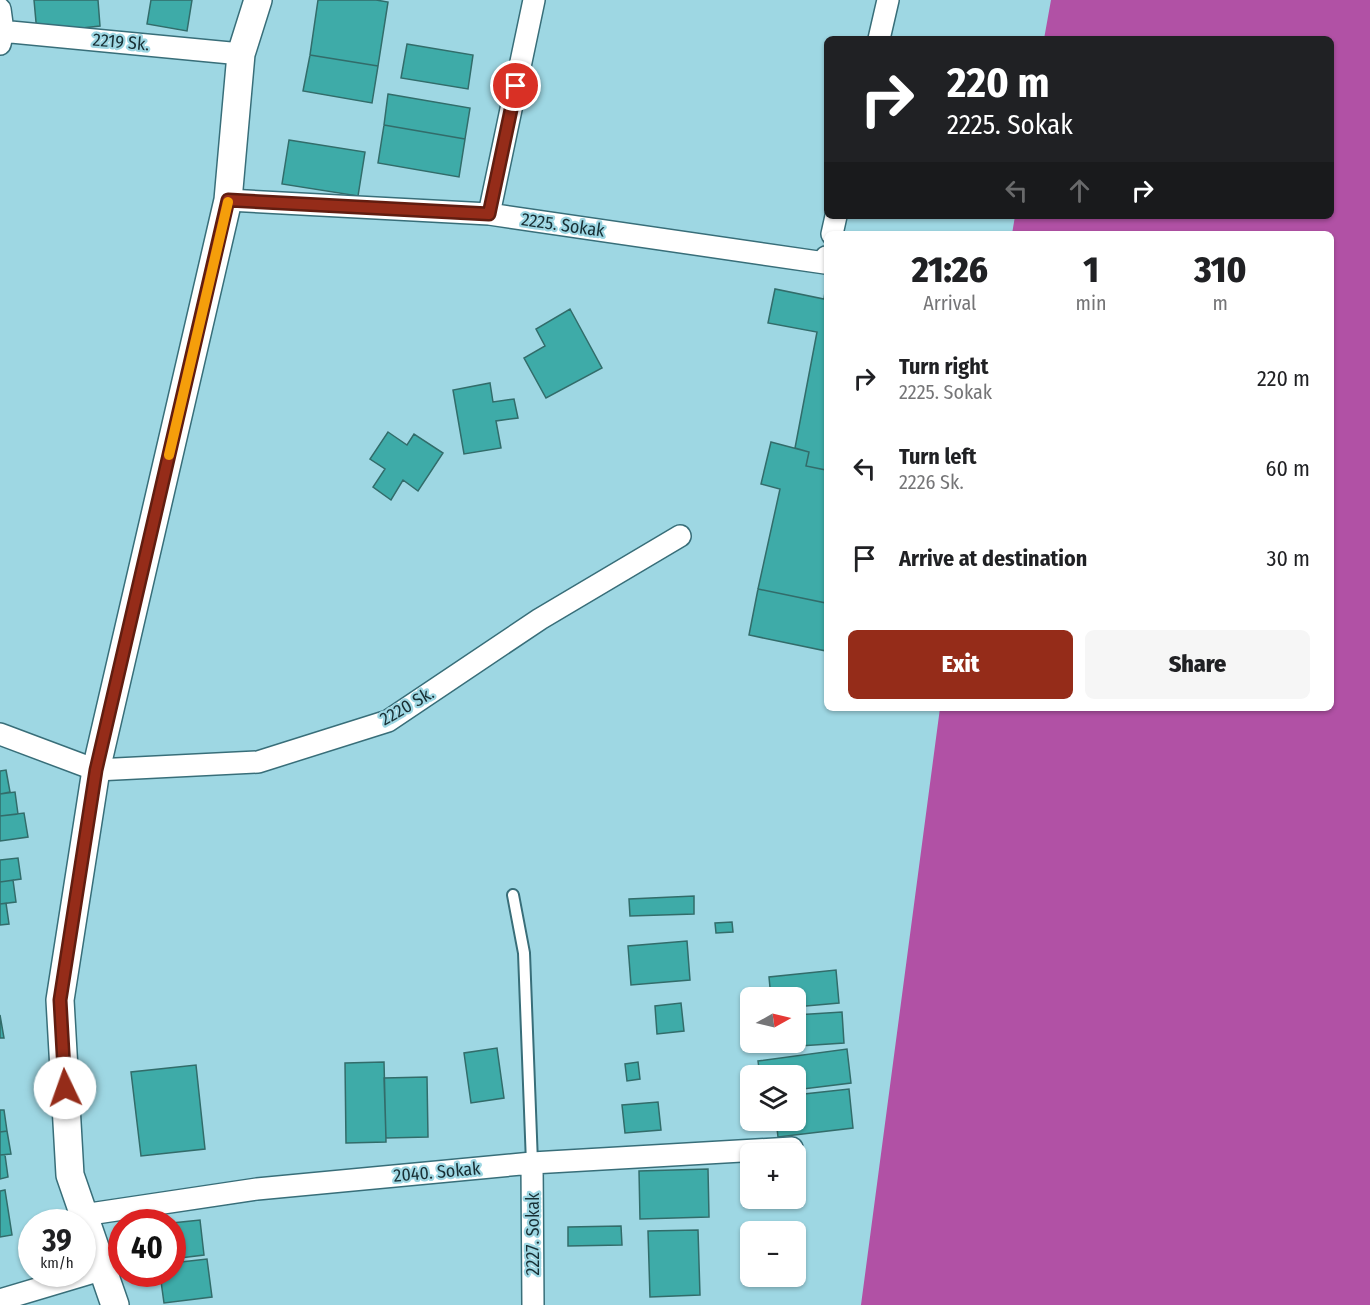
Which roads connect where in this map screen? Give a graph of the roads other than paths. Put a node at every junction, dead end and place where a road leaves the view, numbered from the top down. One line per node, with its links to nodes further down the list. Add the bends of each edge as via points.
1 (258, 0): 7 (street)
2 (534, 0): 9 (street)
3 (888, 0): 6 (street)
4 (0, 9): 5 (street)
5 (1, 36): 7 (street, 2219 Sk.)
6 (880, 36)
7 (241, 54): 8 (street)
8 (228, 200): 9 (street, 2225. Sokak); 13 (street)
9 (489, 214): 10 (street, 2225. Sokak)
10 (824, 260)
11 (680, 536): 13 (street, 2220 Sk., via 540,619 388,721 258,762)
12 (0, 734): 13 (street)
13 (96, 770): 17 (street, via 60,1000 70,1175)
14 (513, 895): 16 (lane, via 524,954)
15 (740, 1151): 16 (street, 2040. Sokak)
16 (532, 1163): 18 (street, 2040. Sokak, via 257,1189); 23 (street, 2227. Sokak)
17 (81, 1209)
18 (96, 1213)
19 (96, 1248): 20 (street)
20 (104, 1269): 21 (street); 22 (street)
21 (0, 1300)
22 (115, 1305)
23 (533, 1305)

